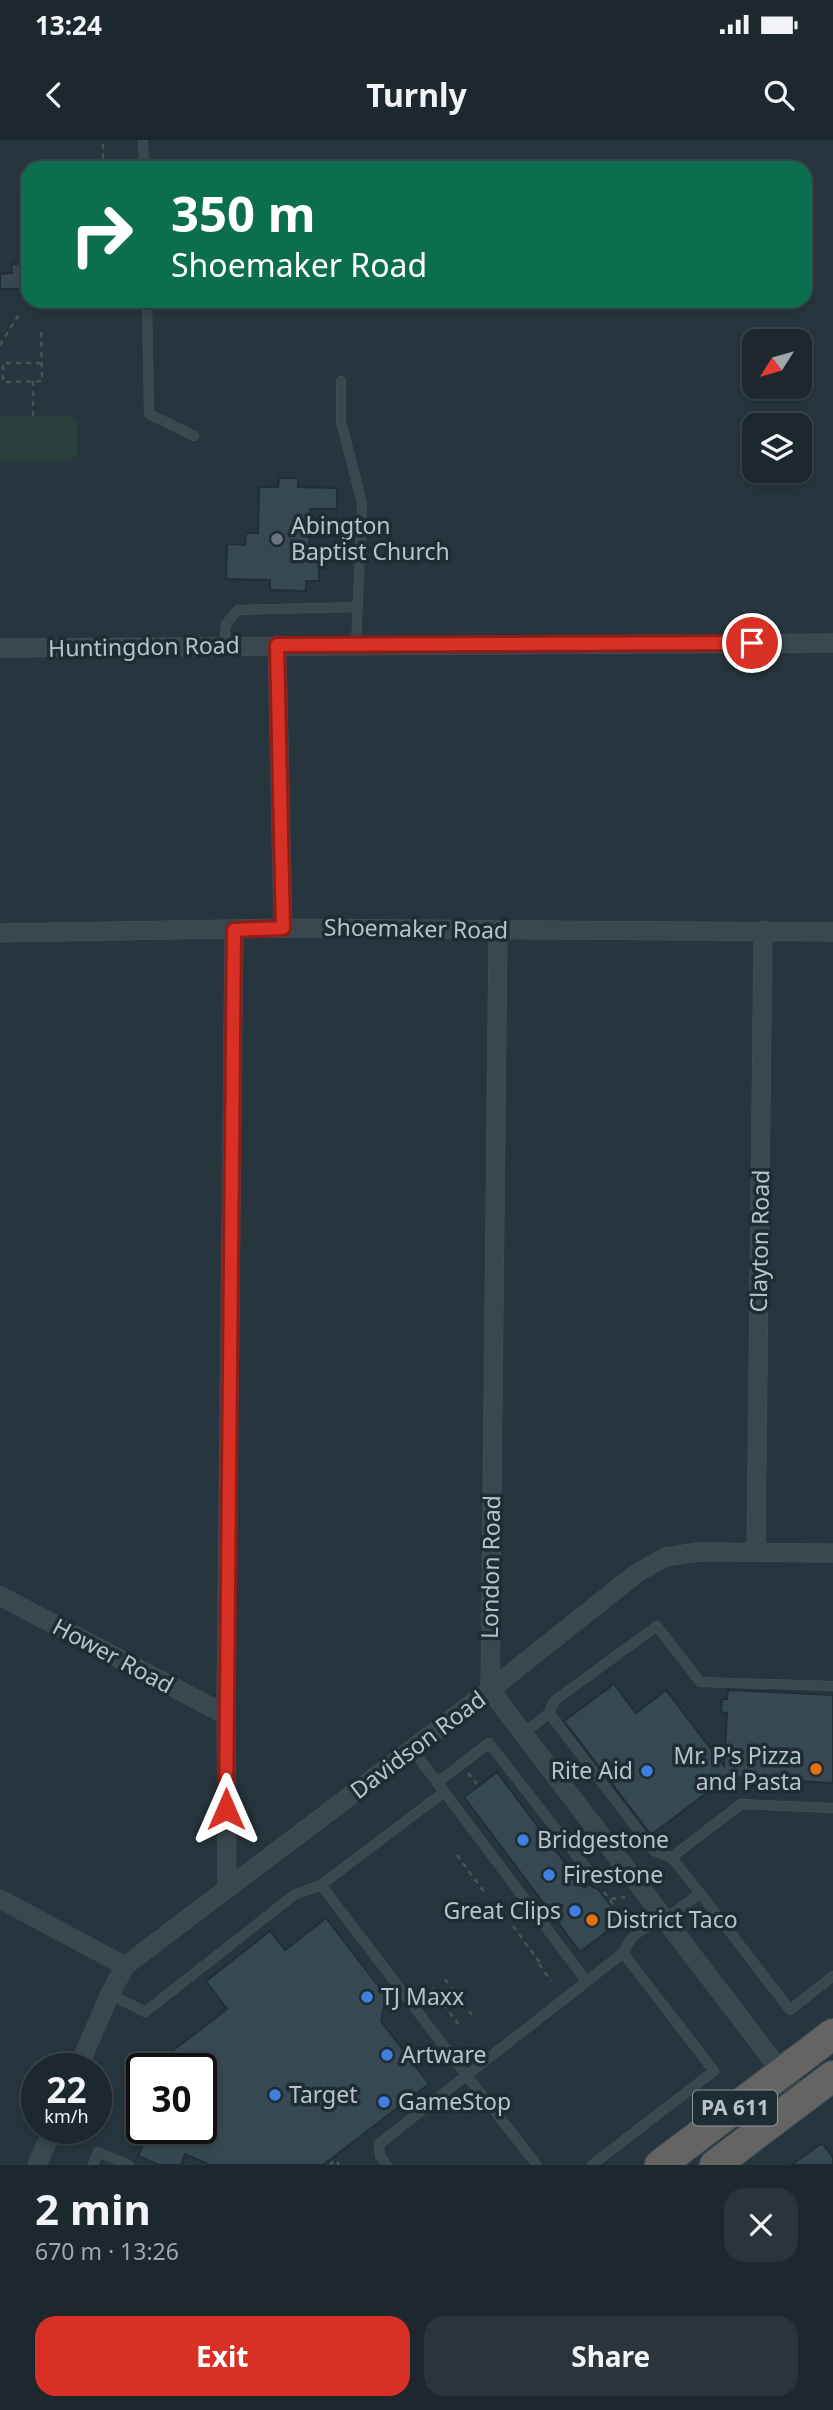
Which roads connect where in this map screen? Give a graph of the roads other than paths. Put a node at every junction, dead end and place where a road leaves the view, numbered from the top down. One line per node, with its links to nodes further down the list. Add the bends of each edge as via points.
1 (143, 140): 2 (lane)
2 (144, 161)
3 (147, 308): 5 (lane, via 149,414)
4 (341, 381): 6 (lane, via 341,422 362,503)
5 (194, 436)
6 (358, 607): 9 (lane, via 238,610 226,624); 10 (lane)
7 (833, 643): 10 (street, Huntingdon Road)
8 (277, 645): 9 (street, Huntingdon Road); 10 (street, Huntingdon Road); 12 (street)
9 (224, 646): 11 (street, Huntingdon Road)
10 (356, 646)
11 (0, 648)
12 (283, 928): 13 (street, Shoemaker Road); 14 (street, Shoemaker Road)
13 (234, 930): 17 (street, Shoemaker Road); 24 (street)
14 (498, 930): 15 (street, Shoemaker Road); 22 (street, London Road)
15 (763, 930): 16 (street, Shoemaker Road); 18 (street, Clayton Road)
16 (833, 932)
17 (0, 933)
18 (756, 1552): 19 (street, Davidson Road); 22 (street, Davidson Road, via 666,1557 636,1573)
19 (833, 1553)
20 (0, 1596): 24 (street, Hower Road)
21 (833, 1686): 23 (lane, via 699,1682 657,1626 554,1701)
22 (490, 1690): 25 (street); 26 (street, Davidson Road)
23 (549, 1713): 25 (lane); 30 (lane, via 654,1852)
24 (226, 1716): 33 (street)
25 (523, 1734): 36 (street)
26 (412, 1749): 27 (lane); 33 (street, Davidson Road)
27 (437, 1783): 28 (lane); 31 (lane, via 489,1744)
28 (444, 1792): 32 (lane); 40 (lane)
29 (833, 1808): 30 (lane, via 741,1804)
30 (672, 1858): 34 (lane)
31 (597, 1882)
32 (321, 1885): 41 (lane, via 294,1895 145,2012); 45 (lane)
33 (227, 1888): 38 (street, Davidson Road)
34 (700, 1893): 36 (lane); 39 (lane, via 790,2010)
35 (0, 1899): 38 (street)
36 (664, 1919): 37 (lane, via 629,1940); 44 (street)
37 (623, 1953): 40 (lane); 54 (lane, via 714,2071)
38 (125, 1966): 41 (street, Davidson Road)
39 (833, 1976)
40 (587, 1982): 45 (lane)
41 (110, 1994): 43 (street, Davidson Road)
42 (833, 2034): 44 (highway, PA 611)
43 (84, 2053)
44 (781, 2072): 47 (street); 55 (highway, PA 611)
45 (468, 2076): 52 (lane, via 379,2144); 53 (lane)
46 (833, 2076): 47 (highway, PA 611)
47 (803, 2099): 56 (highway, PA 611)
48 (46, 2144): 49 (street)
49 (37, 2165)
50 (93, 2165): 51 (lane, via 98,2152)
51 (129, 2165)
52 (387, 2165)
53 (537, 2165)
54 (592, 2165)
55 (660, 2165)
56 (715, 2165)

